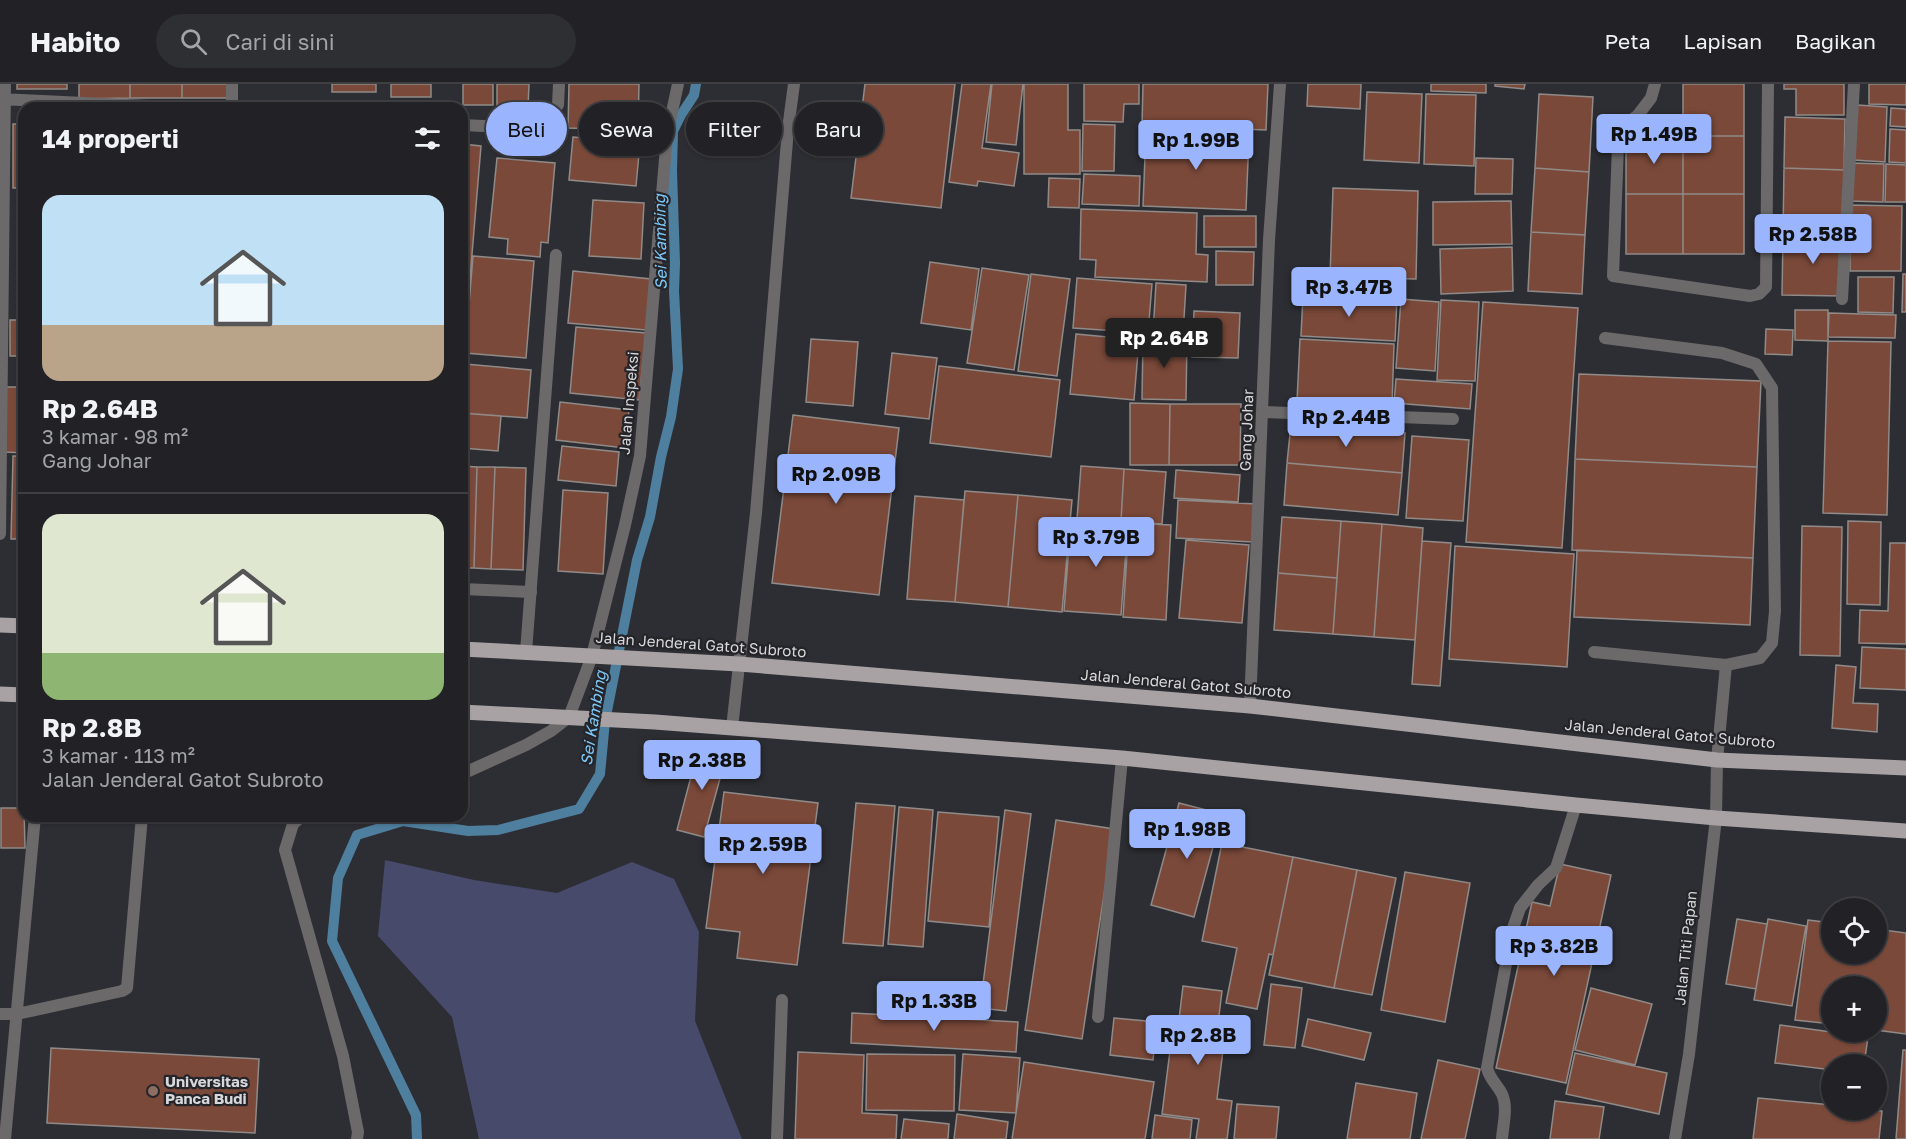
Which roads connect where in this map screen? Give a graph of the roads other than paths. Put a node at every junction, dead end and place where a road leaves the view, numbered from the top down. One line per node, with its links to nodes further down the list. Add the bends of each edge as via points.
1 (5, 84): 10 (street)
2 (232, 84): 12 (street)
3 (559, 84): 13 (street, via 558,105 541,123 525,128)
4 (678, 84): 27 (street, Jalan Inspeksi, via 667,135 640,456)
5 (794, 84): 28 (street)
6 (1280, 84): 17 (street, Gang Johar)
7 (1655, 84): 8 (street, via 1651,98 1626,124 1620,139 1613,276 1750,297 1766,287)
8 (1768, 84)
9 (1854, 84): 15 (street)
10 (2, 99): 11 (street); 19 (street)
11 (64, 102)
12 (232, 102)
13 (468, 125)
14 (556, 255): 21 (street)
15 (1842, 299)
16 (1605, 338): 29 (street, via 1722,353 1756,364 1772,388 1772,643 1760,658)
17 (1262, 412): 18 (street); 32 (street, Gang Johar)
18 (1452, 419)
19 (0, 534)
20 (468, 589): 21 (street)
21 (531, 592): 25 (street)
22 (0, 625): 23 (main road)
23 (18, 626)
24 (468, 649): 25 (main road, Jalan Jenderal Gatot Subroto)
25 (526, 652): 27 (main road, Jalan Jenderal Gatot Subroto)
26 (1594, 652): 29 (street)
27 (595, 657): 28 (main road, Jalan Jenderal Gatot Subroto); 34 (street, Jalan Inspeksi)
28 (739, 664): 32 (main road, Jalan Jenderal Gatot Subroto); 35 (street)
29 (1726, 665): 37 (street, Jalan Titi Papan)
30 (0, 694): 31 (main road)
31 (18, 695)
32 (1250, 706): 37 (main road, Jalan Jenderal Gatot Subroto)
33 (468, 712): 34 (main road)
34 (574, 717): 35 (main road); 39 (street, via 526,745)
35 (732, 728): 36 (main road)
36 (1122, 758): 40 (main road); 49 (street)
37 (1717, 760): 38 (main road, Jalan Jenderal Gatot Subroto); 41 (street, Jalan Titi Papan)
38 (1906, 768)
39 (468, 771)
40 (1576, 805): 41 (main road); 53 (street, via 1556,868 1520,908 1512,931 1487,1068 1504,1100)
41 (1716, 818): 45 (main road); 54 (street, Jalan Titi Papan)
42 (34, 822): 48 (street)
43 (142, 822): 48 (street, via 127,988)
44 (295, 822): 51 (street, via 285,850 344,1056)
45 (1906, 831)
46 (782, 1000): 52 (street)
47 (0, 1014): 48 (street)
48 (17, 1014): 50 (street)
49 (1098, 1017)
50 (5, 1139)
51 (357, 1139)
52 (777, 1139)
53 (1502, 1139)
54 (1675, 1139)

